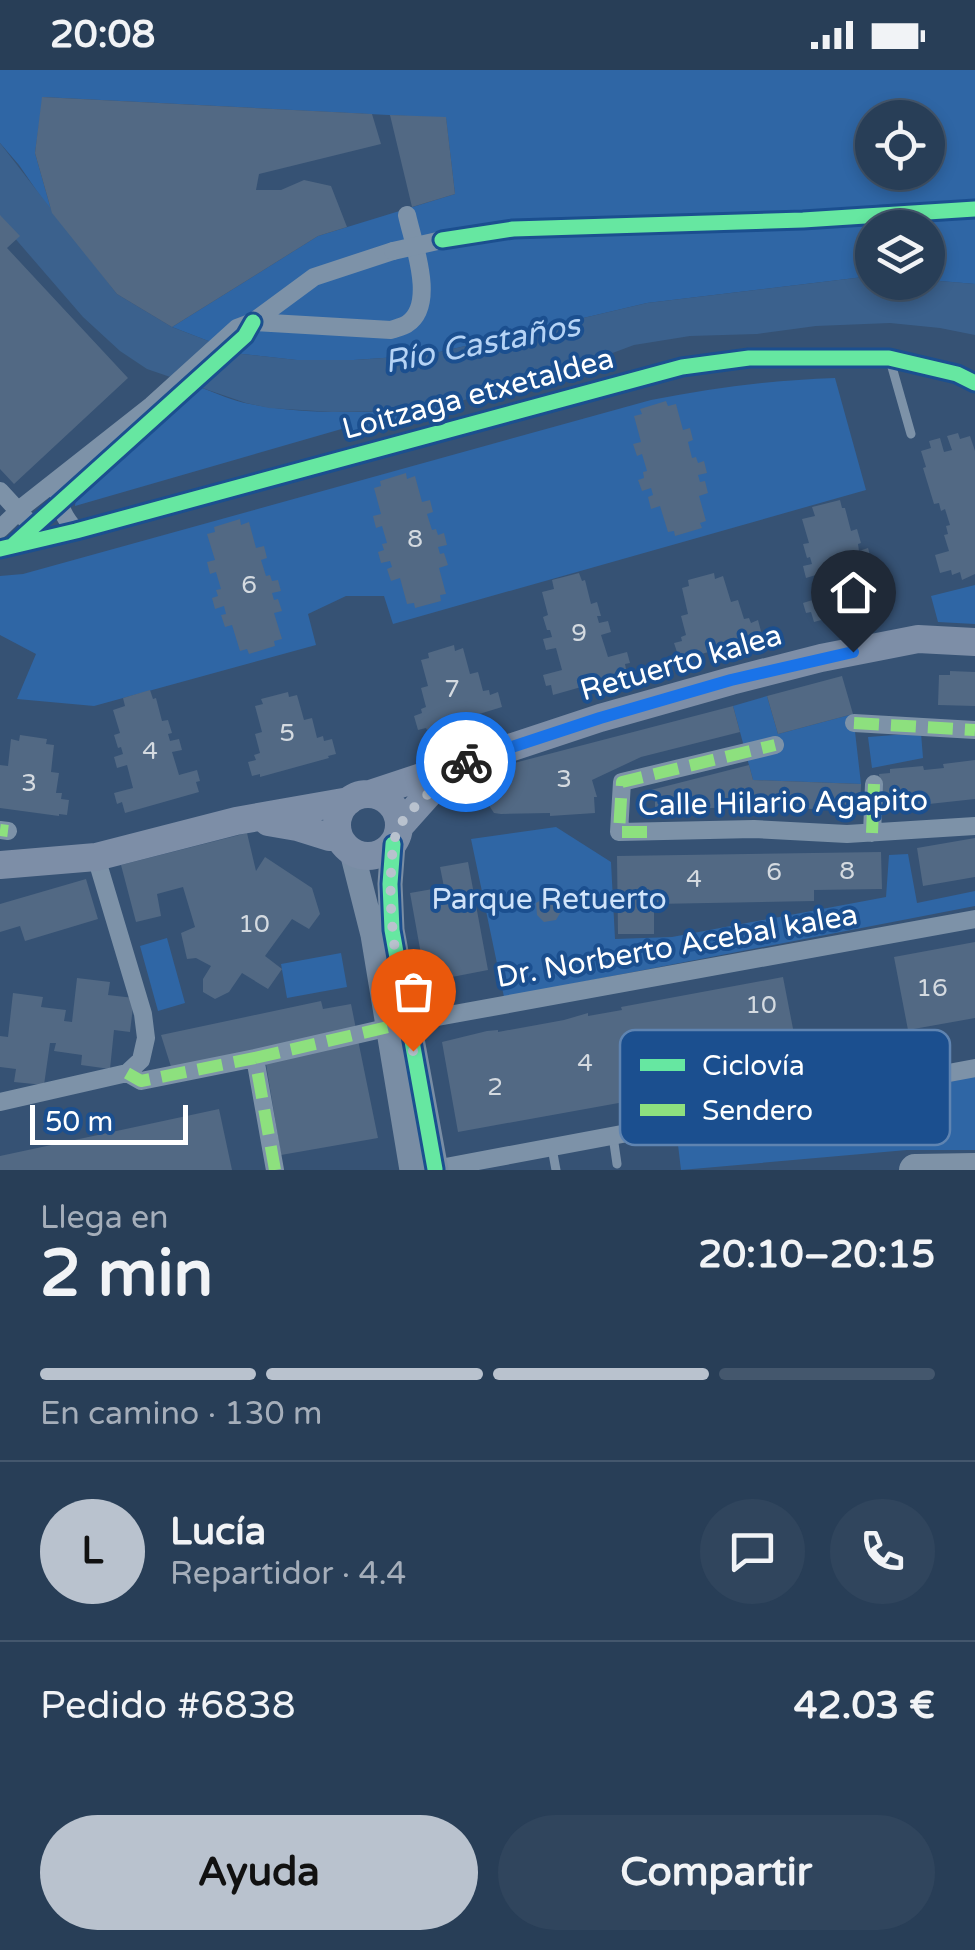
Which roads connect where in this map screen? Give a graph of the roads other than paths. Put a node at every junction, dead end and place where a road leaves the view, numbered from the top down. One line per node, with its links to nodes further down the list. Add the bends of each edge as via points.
1 (975, 208): 3 (street, bridge, via 513,229 442,240 314,277)
2 (407, 215): 3 (street, via 422,298 406,324 391,330)
3 (245, 325): 7 (street)
4 (890, 358): 5 (street, Loitzaga etxetaldea); 6 (lane); 10 (street, Loitzaga etxetaldea, via 749,358 682,367)
5 (975, 383)
6 (911, 434)
7 (59, 480): 9 (street); 10 (street, via 58,504)
8 (0, 491): 9 (street)
9 (9, 520): 11 (street); 12 (street)
10 (76, 532): 11 (street, Loitzaga etxetaldea)
11 (44, 539): 12 (street, Loitzaga etxetaldea)
12 (22, 544): 13 (street, Loitzaga etxetaldea)
13 (0, 549)
14 (975, 642): 18 (main road, Retuerto kalea, via 918,639 821,658)
15 (854, 724): 16 (street)
16 (975, 730)
17 (775, 746): 23 (street, Calle Hilario Agapito, via 622,782 619,832)
18 (467, 761): 20 (main road, Retuerto kalea); 24 (main road, via 432,790)
19 (874, 784): 23 (street)
20 (359, 798): 21 (main road, Retuerto kalea); 24 (main road, via 379,796 394,808); 25 (main road, via 340,813 337,828)
21 (236, 821): 25 (main road, via 297,827); 26 (main road)
22 (975, 826): 23 (street, Calle Hilario Agapito)
23 (872, 833)
24 (396, 835): 25 (main road, via 378,854 360,855); 29 (street, via 390,896)
25 (345, 843): 29 (street)
26 (96, 857): 27 (main road); 33 (street, via 143,1014 141,1060)
27 (0, 865)
28 (975, 919): 29 (street, Dr. Norberto Acebal kalea)
29 (398, 1025): 30 (street, Dr. Norberto Acebal kalea); 41 (street); 42 (street)
30 (255, 1058): 33 (street, Dr. Norberto Acebal kalea, via 142,1081); 40 (street)
31 (975, 1068): 32 (street)
32 (950, 1073)
33 (127, 1074): 34 (street, Dr. Norberto Acebal kalea)
34 (0, 1102)
35 (620, 1135): 36 (street)
36 (613, 1136): 37 (street); 38 (lane)
37 (552, 1148): 42 (street); 43 (lane)
38 (618, 1164)
39 (975, 1169): 44 (highway)
40 (275, 1170)
41 (412, 1170)
42 (435, 1170)
43 (556, 1170)
44 (916, 1170)

